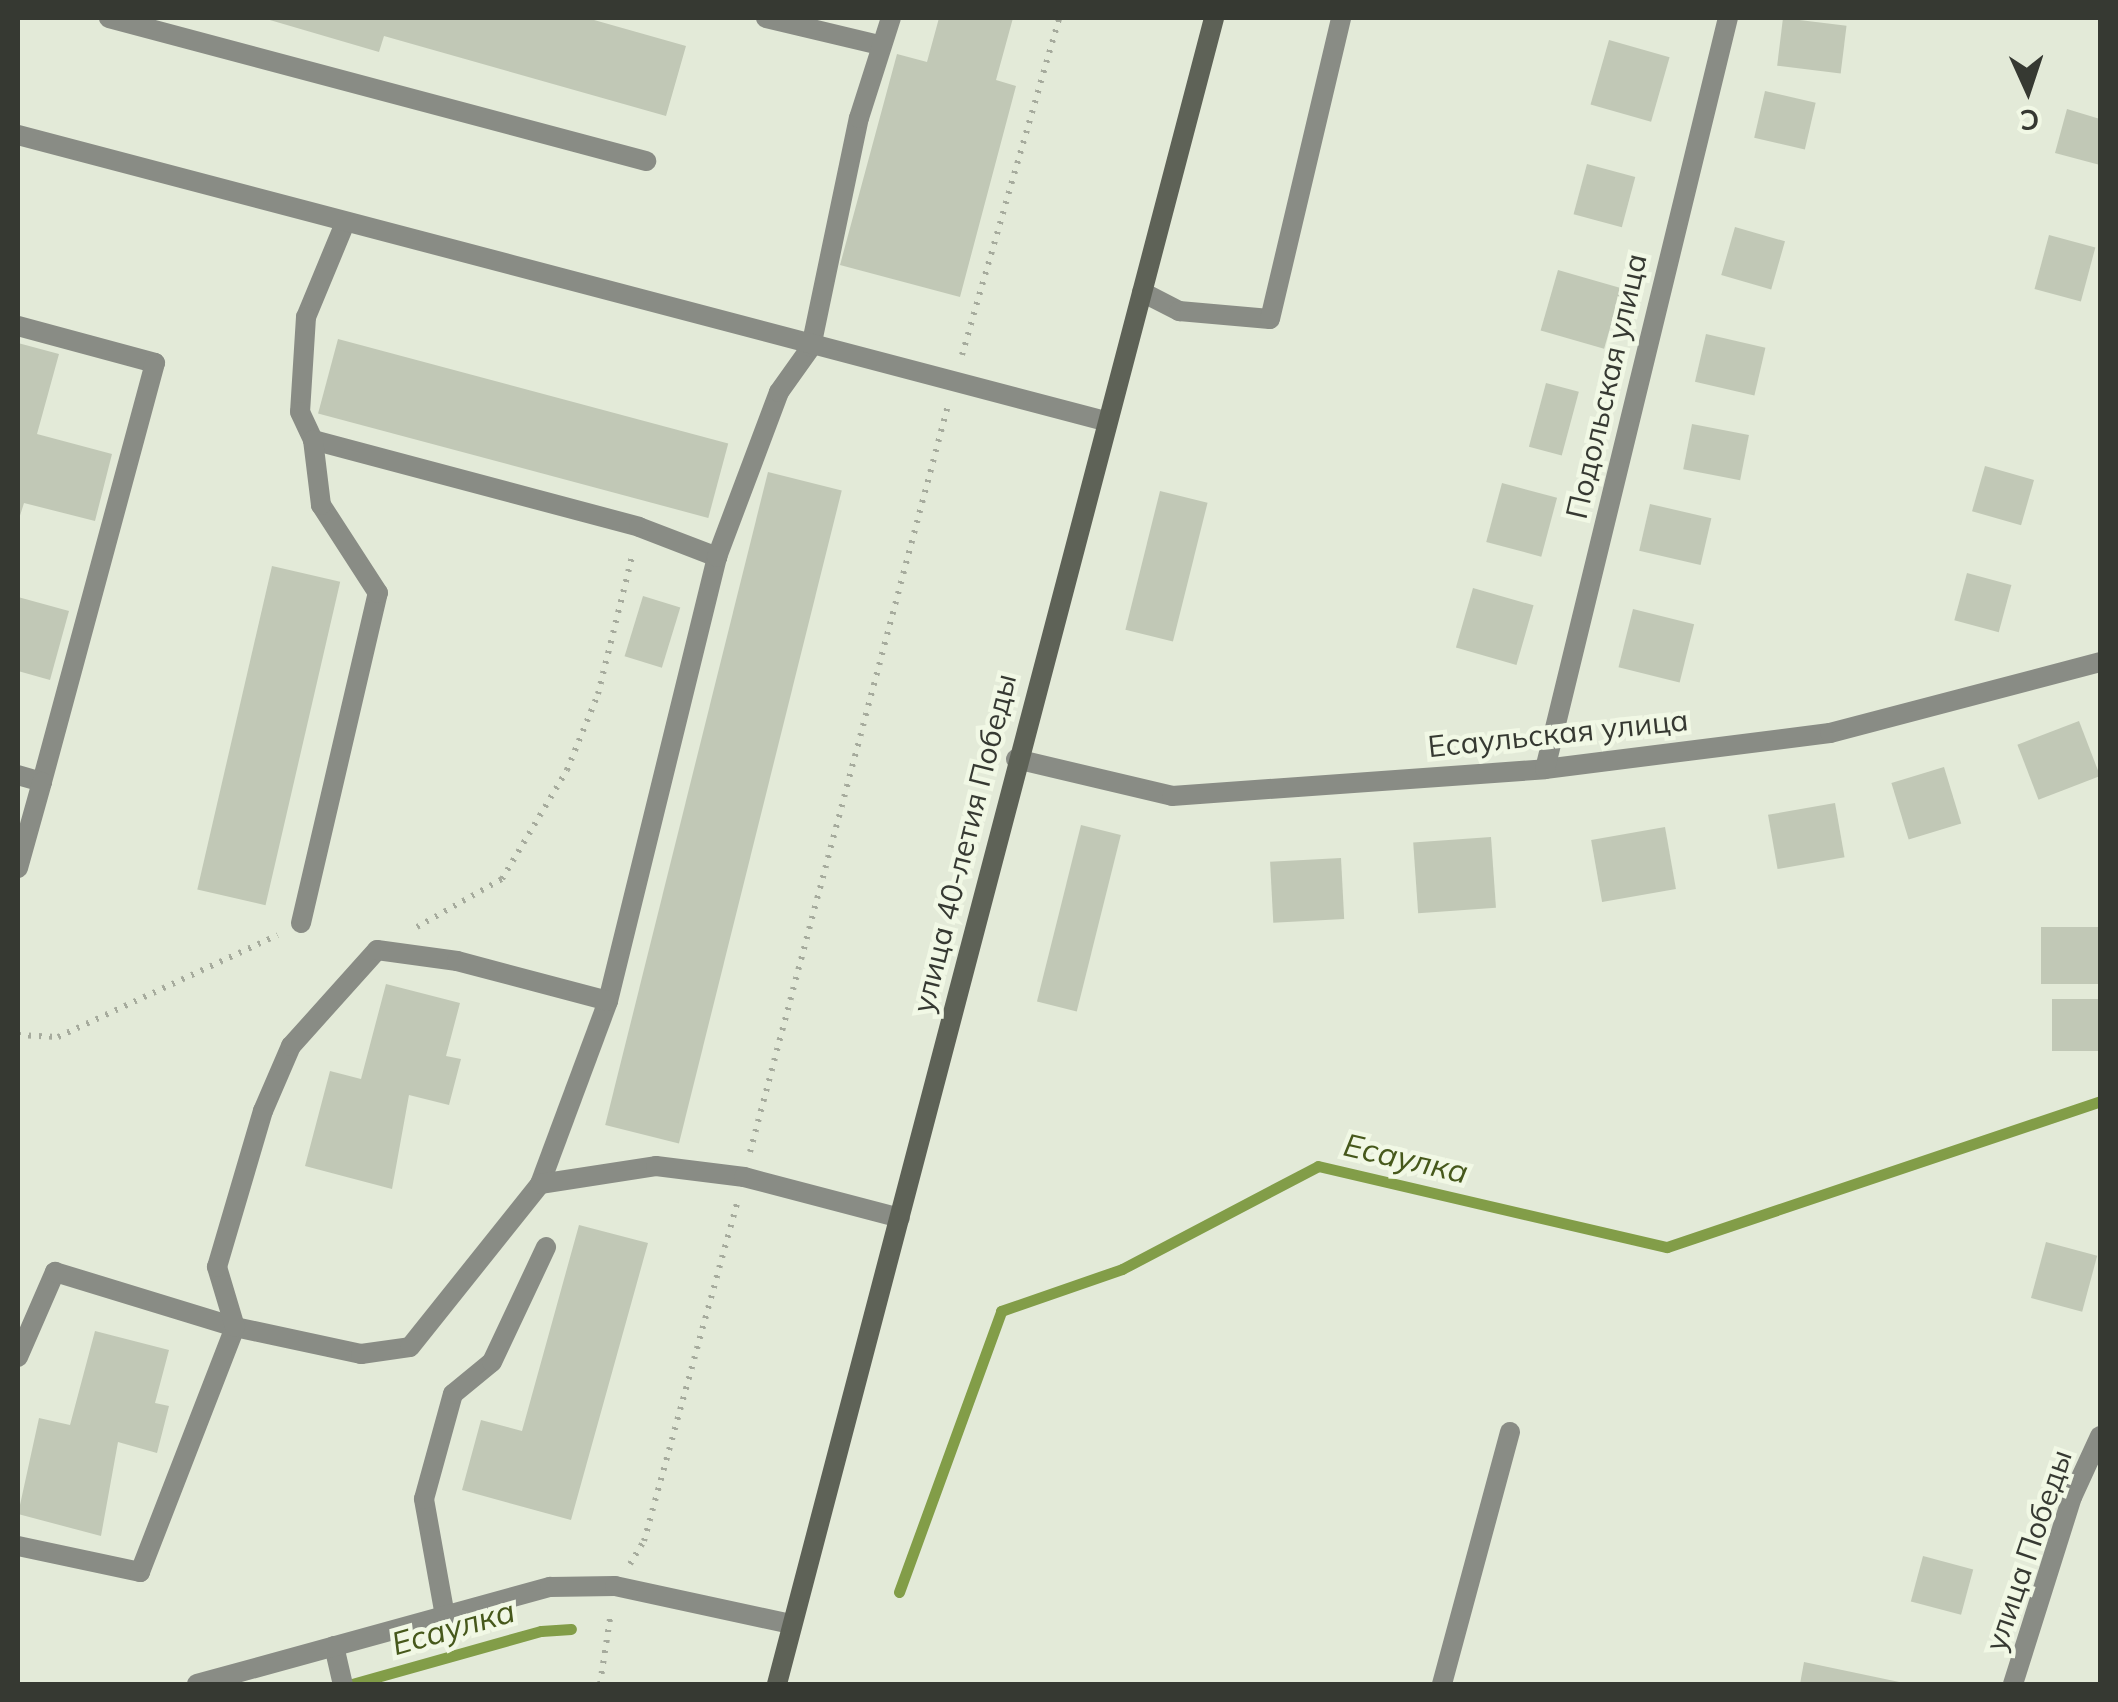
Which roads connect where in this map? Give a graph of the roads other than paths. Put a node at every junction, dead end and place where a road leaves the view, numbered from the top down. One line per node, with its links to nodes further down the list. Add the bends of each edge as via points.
1 (109, 18): 9 (street)
2 (766, 18): 7 (street)
3 (891, 18): 7 (street)
4 (1214, 18): 11 (main road, улица 40-летия Победы)
5 (1341, 18): 11 (street, via 1270,319 1179,312)
6 (1728, 18): 19 (street, Подольская улица)
7 (878, 45): 13 (street)
8 (18, 135): 10 (street)
9 (646, 161)
10 (344, 222): 13 (street); 15 (street, via 306,317 300,412)
11 (1142, 292): 14 (main road, улица 40-летия Победы)
12 (18, 326): 21 (street, via 155,362)
13 (811, 347): 14 (street); 16 (street, via 780,392)
14 (1106, 421): 18 (main road, улица 40-летия Победы)
15 (313, 440): 16 (street, via 639,526); 23 (street, via 321,505 378,593)
16 (717, 557): 24 (street)
17 (2100, 662): 19 (street, Есаульская улица, via 1830,733)
18 (1016, 759): 19 (street, Есаульская улица, via 1172,796); 26 (main road, улица 40-летия Победы)
19 (1545, 768)
20 (18, 775): 21 (street)
21 (42, 782): 22 (street)
22 (18, 868)
23 (301, 923)
24 (608, 1001): 25 (street); 28 (street, via 457,961 377,950 291,1046 263,1110 217,1267)
25 (540, 1184): 26 (street, via 656,1166 744,1176); 28 (street, via 410,1347 361,1354)
26 (900, 1218): 34 (main road, улица 40-летия Победы)
27 (546, 1247): 33 (street, via 492,1362 453,1394 443,1429 424,1500)
28 (236, 1327): 29 (street, via 55,1272); 32 (street, via 140,1572)
29 (18, 1357)
30 (1510, 1432): 38 (street)
31 (2100, 1436): 39 (street, улица Победы, via 2072,1497)
32 (18, 1546)
33 (445, 1616): 34 (street, via 550,1586 615,1586); 35 (street)
34 (791, 1624): 37 (main road, улица 40-летия Победы)
35 (338, 1665): 36 (street)
36 (197, 1684)
37 (777, 1684)
38 (1442, 1684)
39 (2013, 1684)

